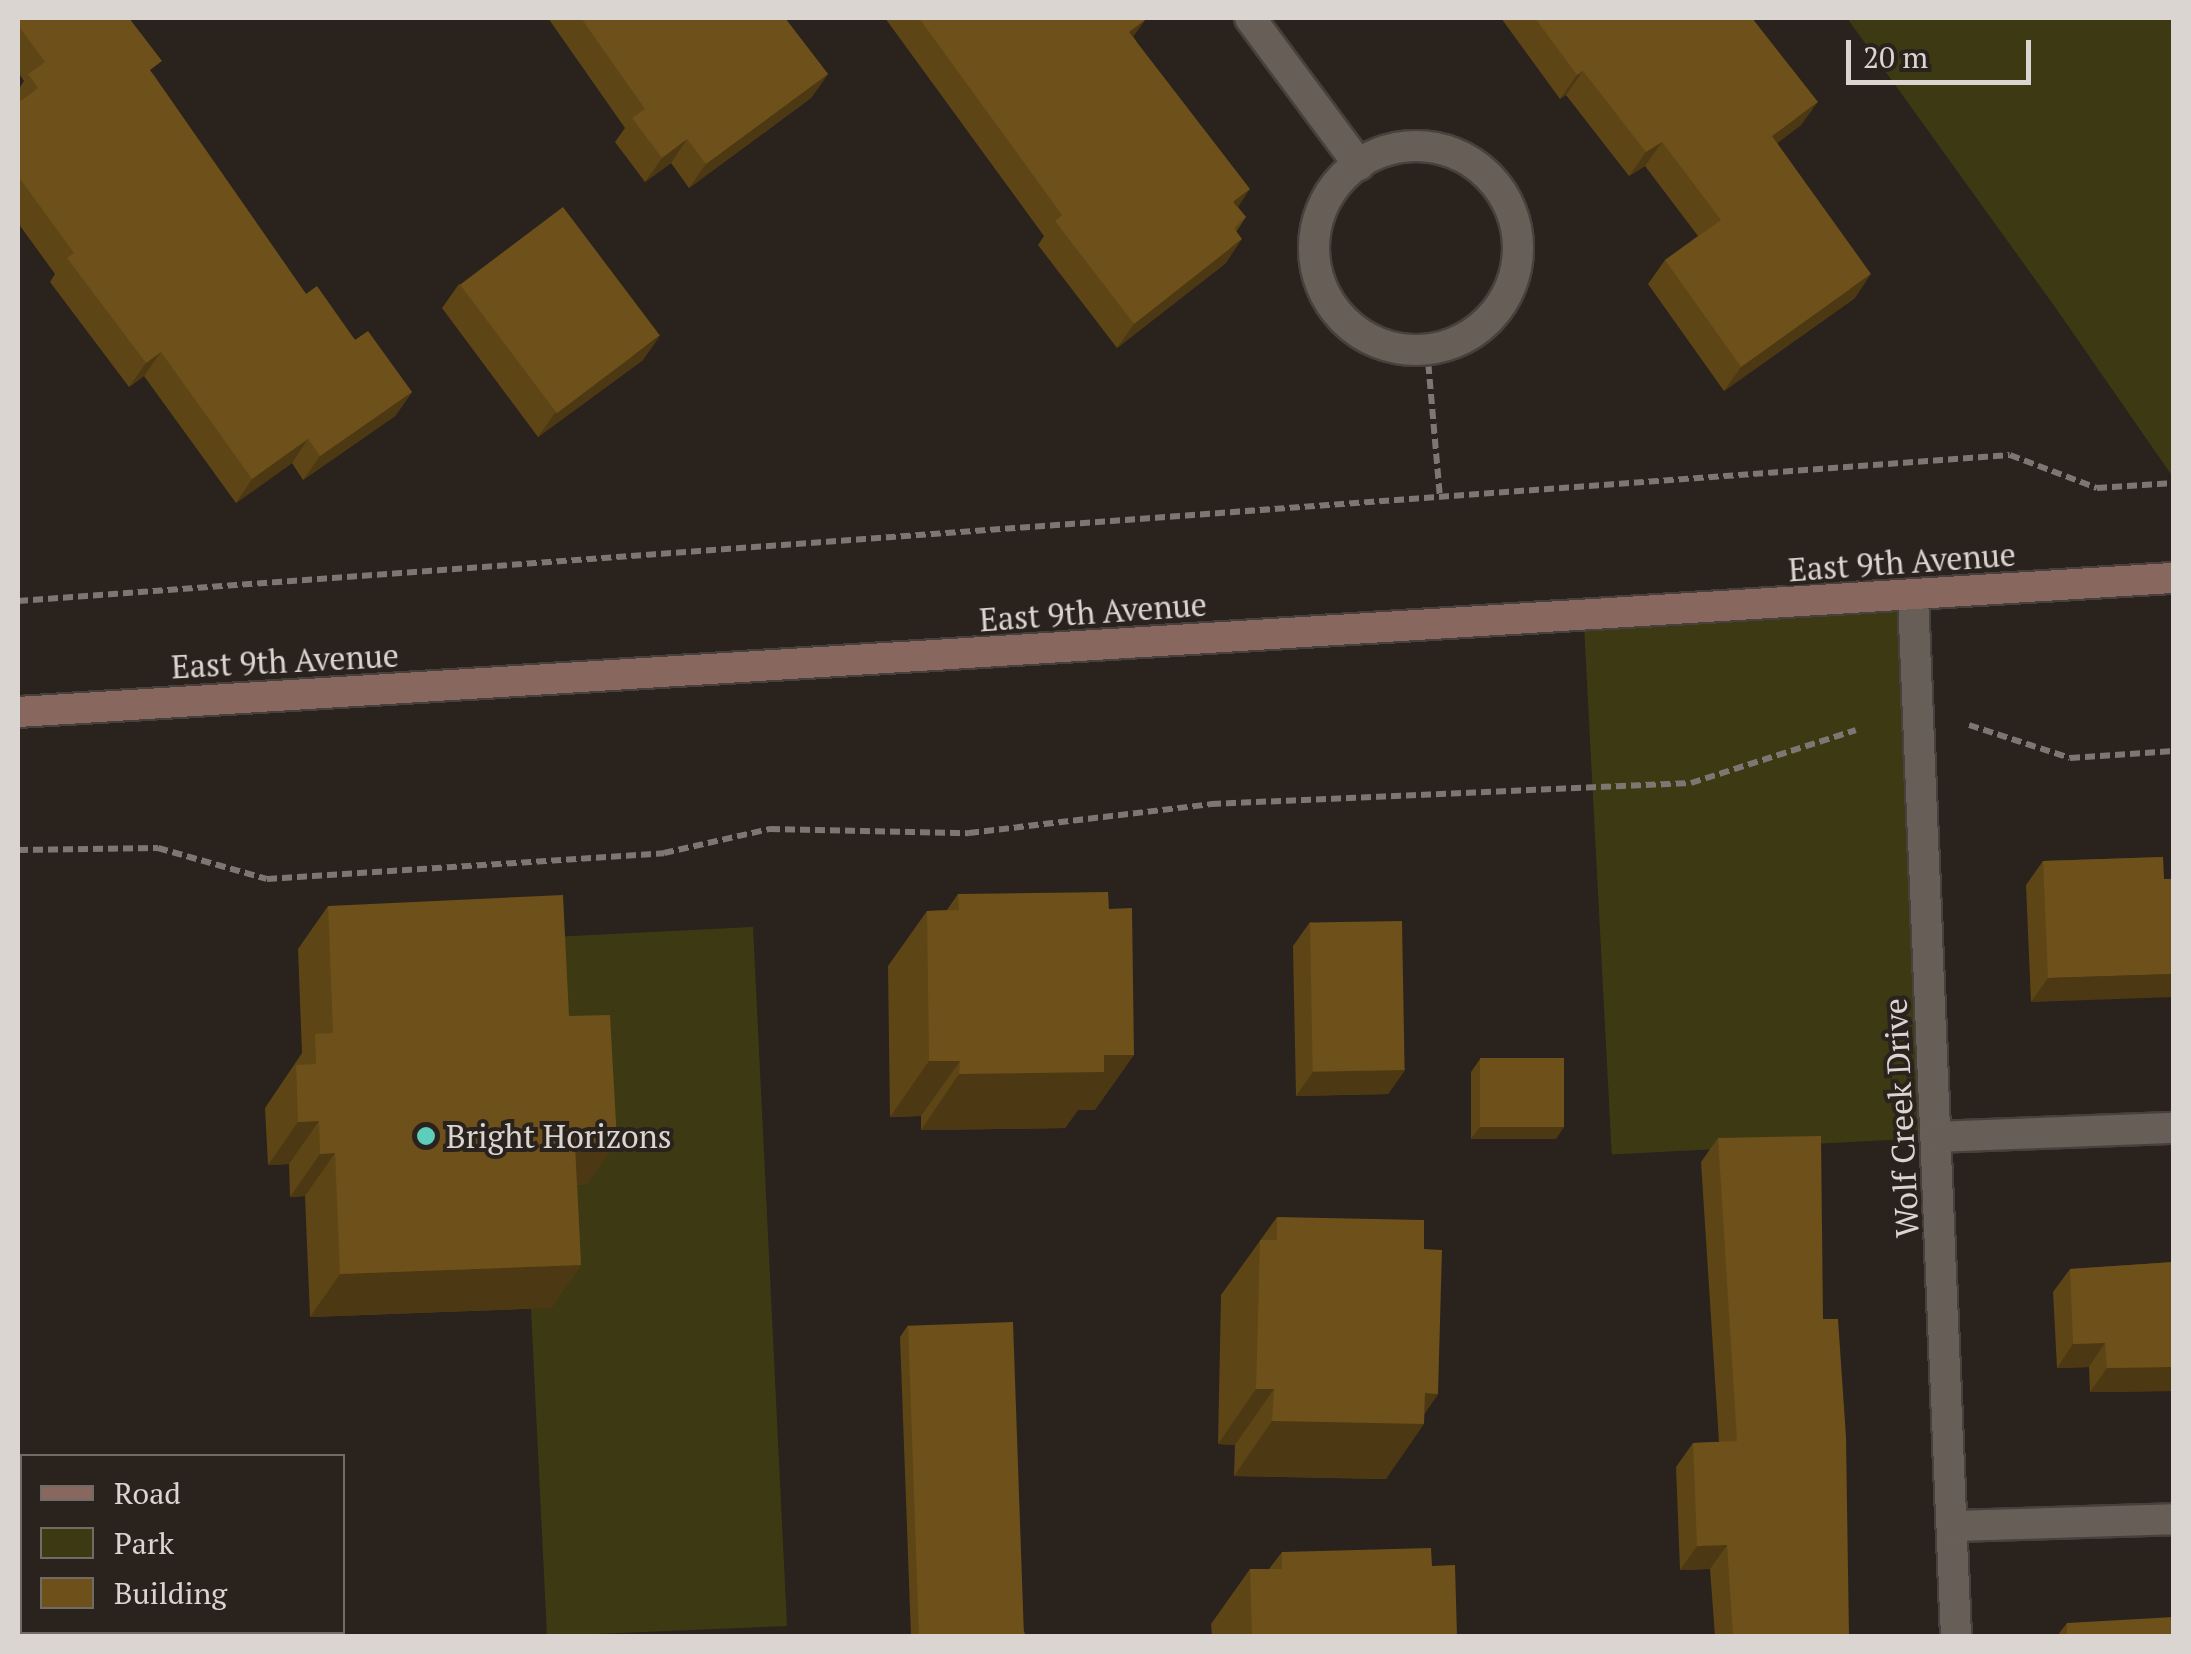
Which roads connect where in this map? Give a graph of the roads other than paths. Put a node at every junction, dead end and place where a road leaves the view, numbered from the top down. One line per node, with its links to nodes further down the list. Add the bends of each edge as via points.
1 (1250, 18): 2 (street)
2 (1359, 166): 2 (street, via 1402,146 1436,148 1494,181 1512,210 1516,278 1476,332 1427,349 1379,344 1350,327 1315,270 1323,204)
3 (2174, 578): 4 (main road, East 9th Avenue)
4 (1913, 596): 5 (main road, East 9th Avenue); 7 (street, Wolf Creek Drive)
5 (18, 712)
6 (2174, 1128): 7 (street)
7 (1937, 1137): 9 (street, Wolf Creek Drive)
8 (2174, 1519): 9 (street)
9 (1955, 1526): 10 (street, Wolf Creek Drive)
10 (1956, 1636)

